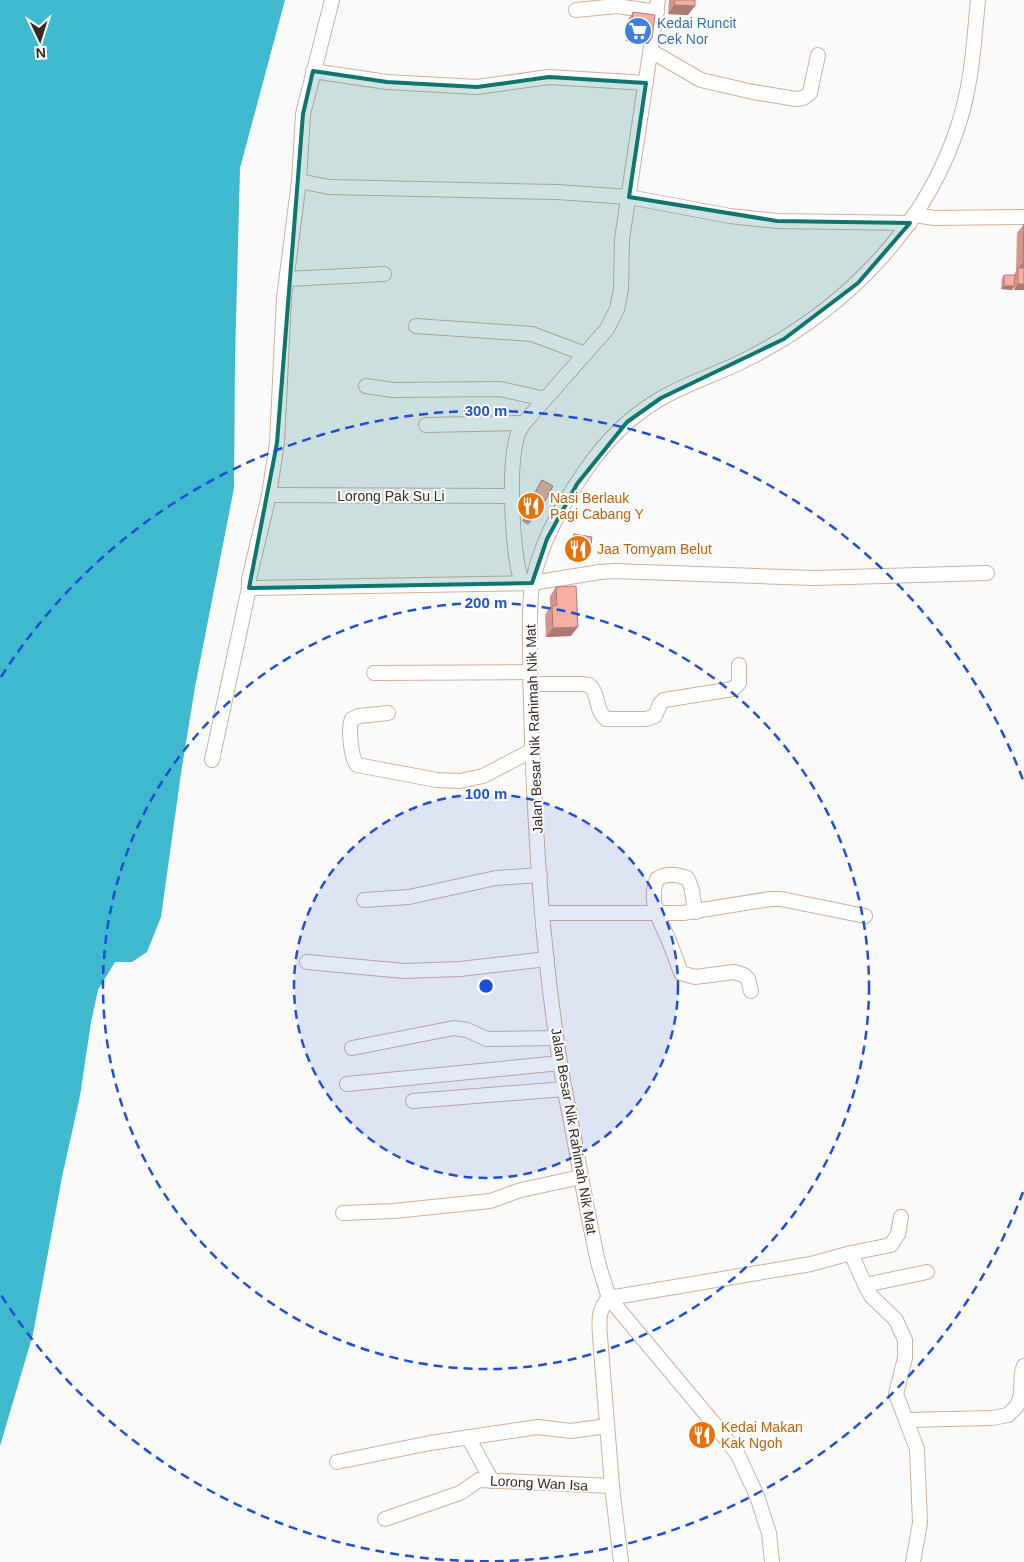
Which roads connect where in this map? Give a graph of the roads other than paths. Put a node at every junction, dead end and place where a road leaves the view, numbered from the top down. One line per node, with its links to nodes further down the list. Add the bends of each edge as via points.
1 (332, 0): 7 (street)
2 (978, 0): 12 (street, Jalan Besar Nik Rahimah Nik Mat, via 971,73 959,124 937,176)
3 (658, 6): 4 (street); 5 (street)
4 (576, 10)
5 (651, 51): 6 (street, via 701,80 801,99 810,93); 8 (street)
6 (818, 55)
7 (313, 71): 8 (street, via 387,82 477,87 550,77); 9 (street, via 303,114)
8 (646, 83): 10 (street)
9 (299, 181): 10 (street, via 329,187 558,192); 14 (street)
10 (629, 197): 12 (street, via 730,216 777,221); 16 (street, via 622,239 622,289 617,309 607,329)
11 (1024, 217): 12 (street)
12 (912, 219): 24 (street, Jalan Besar Nik Rahimah Nik Mat, via 858,283 784,339 661,398 627,422 577,484 558,516)
13 (384, 274): 14 (street)
14 (287, 280): 21 (street)
15 (416, 326): 16 (street, via 532,334)
16 (585, 354): 18 (street)
17 (366, 386): 18 (street, via 392,390 500,389)
18 (545, 399): 19 (street)
19 (524, 423): 20 (street); 22 (street, via 514,452)
20 (426, 425)
21 (270, 495): 22 (street, Lorong Pak Su Li); 25 (street)
22 (512, 496): 24 (street, via 518,571)
23 (987, 573): 24 (street, via 809,578 614,571)
24 (527, 583): 25 (street); 28 (street, Jalan Besar Nik Rahimah Nik Mat)
25 (249, 588): 31 (street)
26 (739, 665): 28 (street, via 739,682 733,689 664,700 654,716 646,719 606,719 598,710 596,694 589,685)
27 (374, 673): 28 (street)
28 (530, 678): 30 (street, Jalan Besar Nik Rahimah Nik Mat)
29 (388, 714): 30 (street, via 352,719 352,750 357,765 437,780 460,781 483,776)
30 (533, 750): 32 (street, Jalan Besar Nik Rahimah Nik Mat)
31 (212, 760)
32 (540, 874): 33 (street, via 496,878 409,897); 36 (street, Jalan Besar Nik Rahimah Nik Mat)
33 (364, 900)
34 (655, 912): 35 (street); 35 (street, via 656,879 680,875 687,878 692,887); 36 (street); 40 (street, via 681,973 695,977 734,972 744,975)
35 (696, 912): 37 (street, via 781,899)
36 (542, 913): 38 (street, Jalan Besar Nik Rahimah Nik Mat)
37 (865, 916)
38 (547, 959): 39 (street, via 460,969 404,971); 41 (street, Jalan Besar Nik Rahimah Nik Mat)
39 (307, 962)
40 (750, 991)
41 (556, 1038): 42 (street, via 487,1039 454,1028); 43 (street, Jalan Besar Nik Rahimah Nik Mat)
42 (352, 1048)
43 (560, 1063): 44 (street); 45 (street, Jalan Besar Nik Rahimah Nik Mat)
44 (347, 1084)
45 (565, 1089): 46 (street); 47 (street, Jalan Besar Nik Rahimah Nik Mat)
46 (413, 1101)
47 (581, 1177): 48 (street, via 490,1200 394,1212); 53 (street, Jalan Besar Nik Rahimah Nik Mat, via 599,1266)
48 (343, 1213)
49 (902, 1217): 50 (street, via 891,1245)
50 (851, 1253): 52 (street); 53 (street, via 811,1264)
51 (927, 1272): 52 (street)
52 (865, 1285): 55 (street, via 871,1296 896,1320 904,1340 905,1358 896,1394)
53 (610, 1298): 56 (street, via 603,1304 599,1318); 63 (street, Jalan Besar Nik Rahimah Nik Mat, via 738,1455 757,1496 769,1533)
54 (1024, 1366): 55 (street, via 1017,1406 1008,1415)
55 (906, 1420): 64 (street, via 917,1449 920,1523)
56 (607, 1426): 57 (street, via 571,1431 538,1427); 60 (street)
57 (468, 1436): 58 (street); 59 (street)
58 (337, 1462)
59 (492, 1480): 60 (street, Lorong Wan Isa); 61 (street, Lorong Wan Isa, via 476,1481 460,1493)
60 (612, 1486): 62 (street)
61 (385, 1519)
62 (621, 1562)
63 (772, 1562)
64 (913, 1562)

